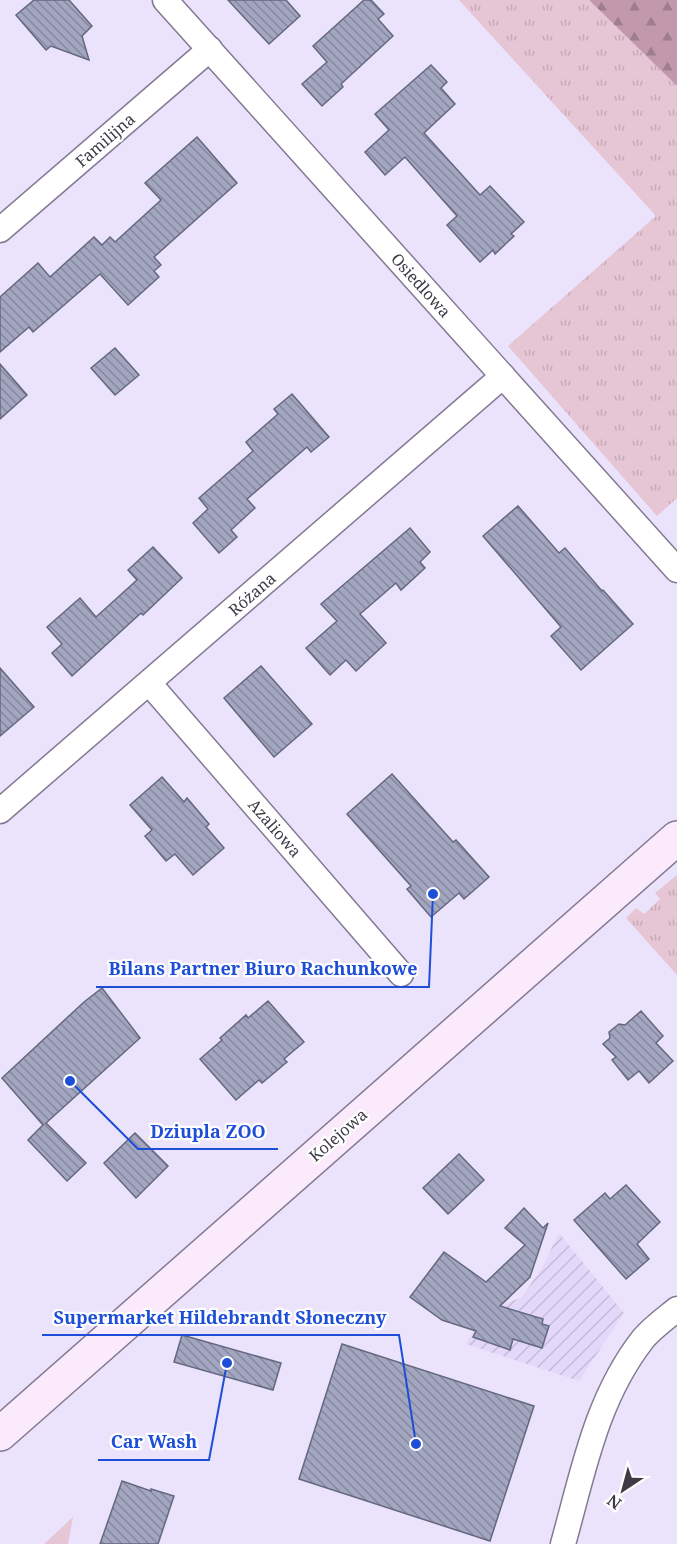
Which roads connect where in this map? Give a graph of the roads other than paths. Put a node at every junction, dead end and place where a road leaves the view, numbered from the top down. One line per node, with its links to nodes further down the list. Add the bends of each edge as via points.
1 (165, 0): 2 (street, Osiedlowa)
2 (210, 49): 3 (street, Familijna); 4 (street, Osiedlowa)
3 (0, 230)
4 (503, 376): 5 (street, Osiedlowa); 6 (street, Różana)
5 (677, 570)
6 (149, 683): 7 (street, Różana); 9 (street, Azaliowa)
7 (0, 811)
8 (677, 838): 11 (street, Kolejowa)
9 (401, 974)
10 (677, 1309): 12 (street, via 644,1338 616,1379 597,1421)
11 (0, 1434)
12 (563, 1544)

